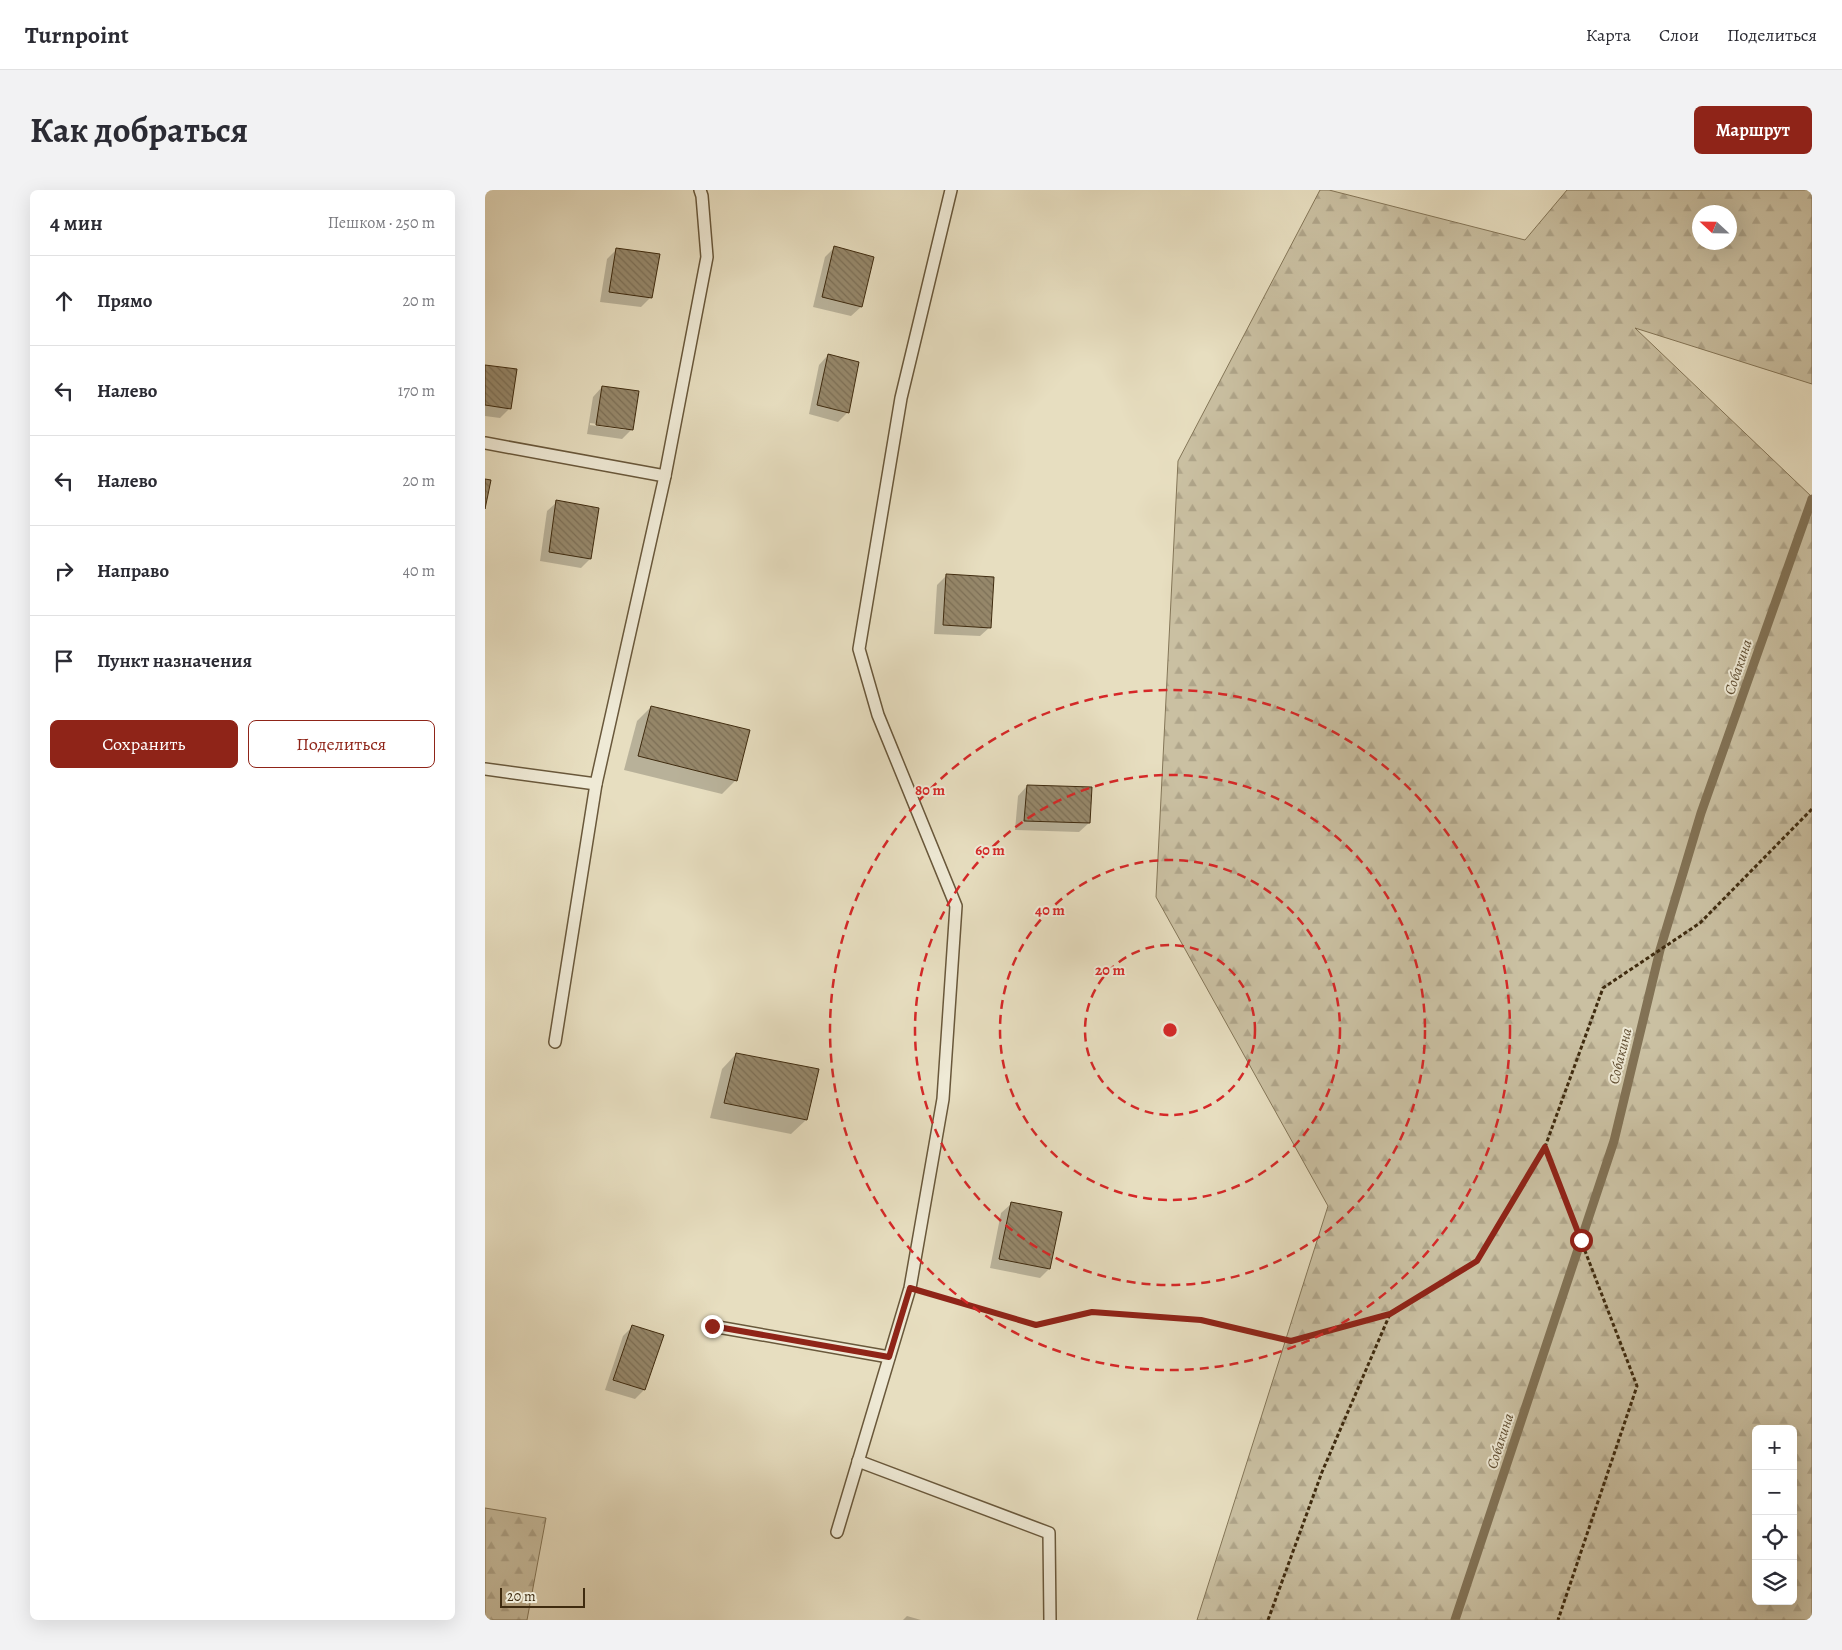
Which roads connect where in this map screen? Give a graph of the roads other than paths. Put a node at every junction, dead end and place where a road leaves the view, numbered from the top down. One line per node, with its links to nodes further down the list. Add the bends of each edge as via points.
1 (700, 190): 4 (lane, via 707,257)
2 (951, 190): 9 (lane, via 901,398 859,649 877,715 956,906 943,1099 910,1288)
3 (485, 443): 4 (lane)
4 (665, 476): 6 (lane)
5 (485, 769): 6 (lane)
6 (596, 784): 7 (lane)
7 (555, 1042)
8 (712, 1326): 9 (lane)
9 (889, 1357): 10 (lane)
10 (858, 1461): 11 (lane); 12 (lane, via 1049,1532)
11 (837, 1532)
12 (1050, 1620)

